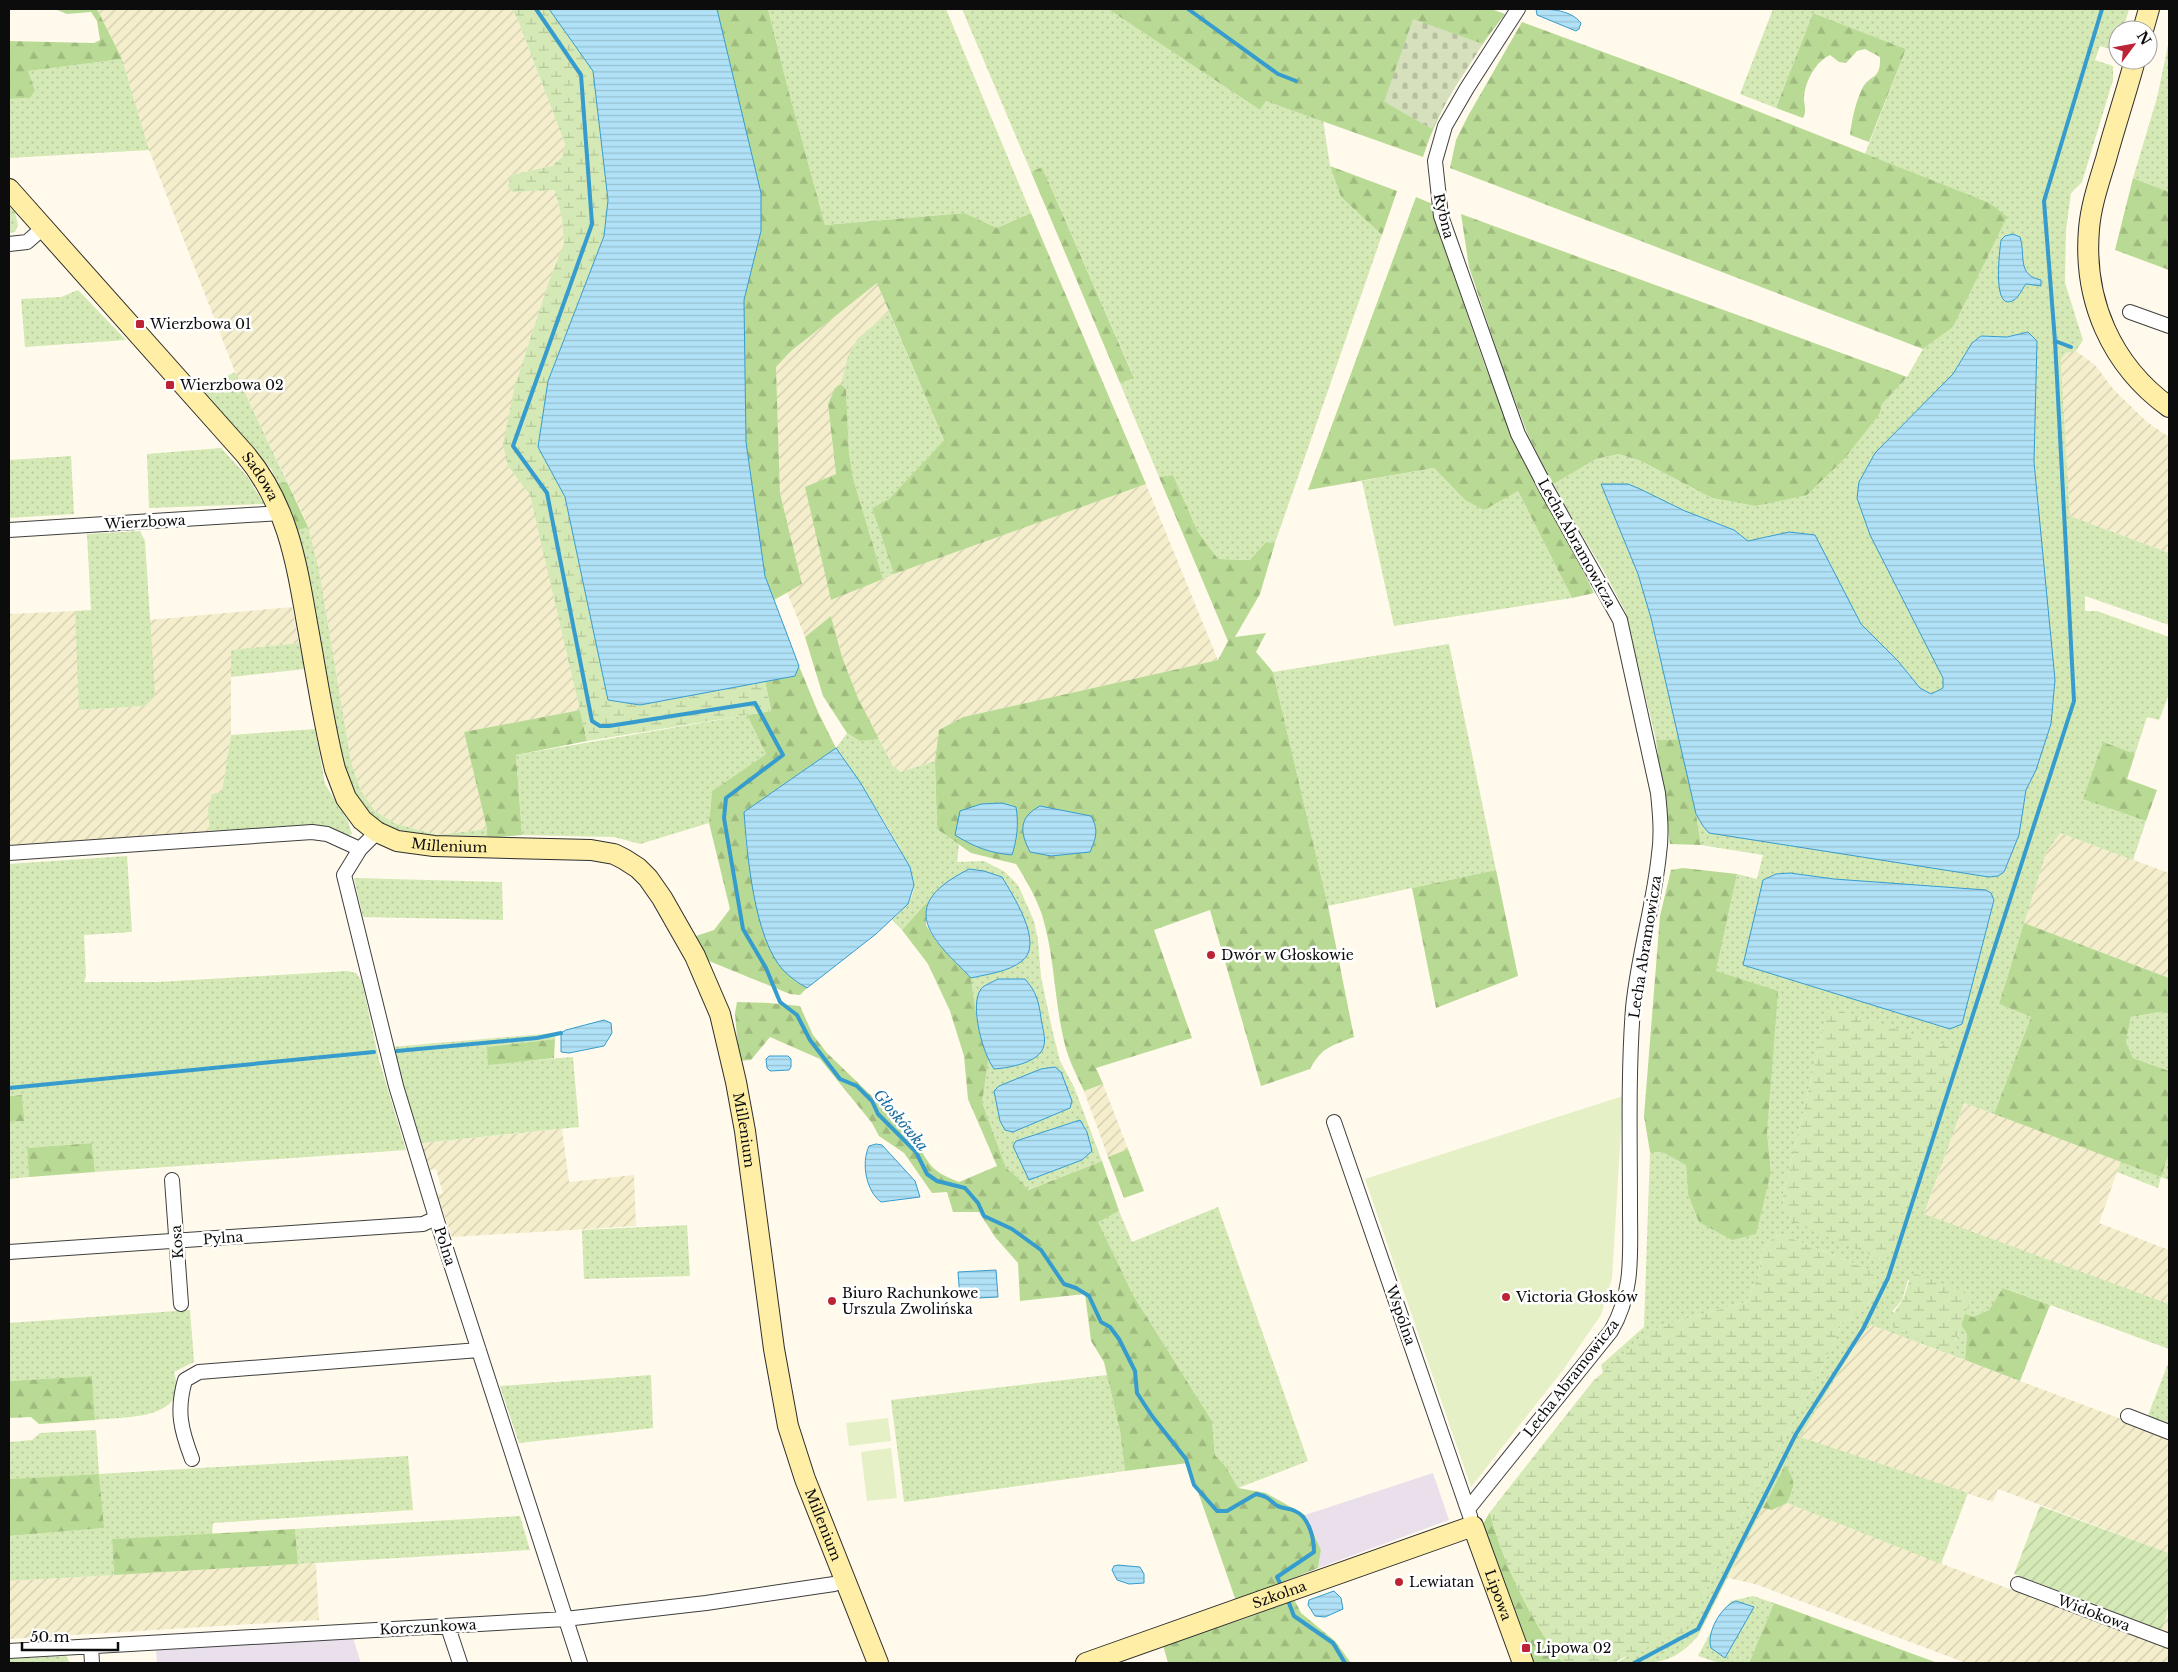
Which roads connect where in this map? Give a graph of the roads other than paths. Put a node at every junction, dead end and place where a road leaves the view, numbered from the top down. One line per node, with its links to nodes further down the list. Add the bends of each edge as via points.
1 (1518, 9): 9 (street, Rybna, via 1445,126 1435,161 1441,216)
2 (2132, 70): 8 (street, via 2093,208 2088,253 2090,279 2101,321 2120,358 2146,389)
3 (9, 190): 4 (street, Sadowa)
4 (43, 228): 5 (street, via 27,242); 10 (street, Sadowa, via 245,454 269,487)
5 (9, 244)
6 (2130, 312): 7 (street)
7 (2169, 326)
8 (2169, 407)
9 (1518, 434): 25 (street, Lecha Abramowicza, via 1620,620 1658,793 1660,853 1634,1006 1630,1089 1630,1256 1626,1297 1611,1331)
10 (281, 513): 11 (street, Wierzbowa); 12 (street, Sadowa, via 296,558 335,769 352,806)
11 (9, 530)
12 (377, 832): 13 (street, Polna); 26 (street, Millenium, via 397,841 420,845 608,853 638,868 662,898 707,980 725,1030 746,1134 774,1348 788,1426)
13 (360, 849): 14 (street, via 327,834 312,832); 17 (street, Polna, via 344,875 396,1086)
14 (9, 853)
15 (1334, 1122): 25 (street, Wspólna)
16 (172, 1180): 18 (street, Kosa)
17 (436, 1218): 18 (street, Pylna, via 423,1224); 21 (street, Polna)
18 (177, 1242): 19 (street, Pylna); 20 (street, Kosa)
19 (9, 1252)
20 (180, 1304)
21 (480, 1350): 24 (street, via 198,1372 185,1380 179,1405); 28 (street, Polna)
22 (2128, 1416): 23 (street)
23 (2169, 1432)
24 (192, 1459)
25 (1470, 1518): 37 (street, Szkolna, via 1320,1580); 38 (street, Lipowa)
26 (844, 1580): 28 (street, Korczunkowa, via 706,1603); 36 (street, Millenium)
27 (2018, 1584): 30 (street, Widokowa)
28 (565, 1619): 29 (street, Korczunkowa); 35 (street, Polna)
29 (448, 1627): 31 (street, Korczunkowa); 34 (street)
30 (2169, 1641)
31 (91, 1646): 32 (street, Korczunkowa); 33 (street)
32 (9, 1651)
33 (92, 1663)
34 (460, 1663)
35 (580, 1663)
36 (878, 1663)
37 (1086, 1663)
38 (1523, 1663)

